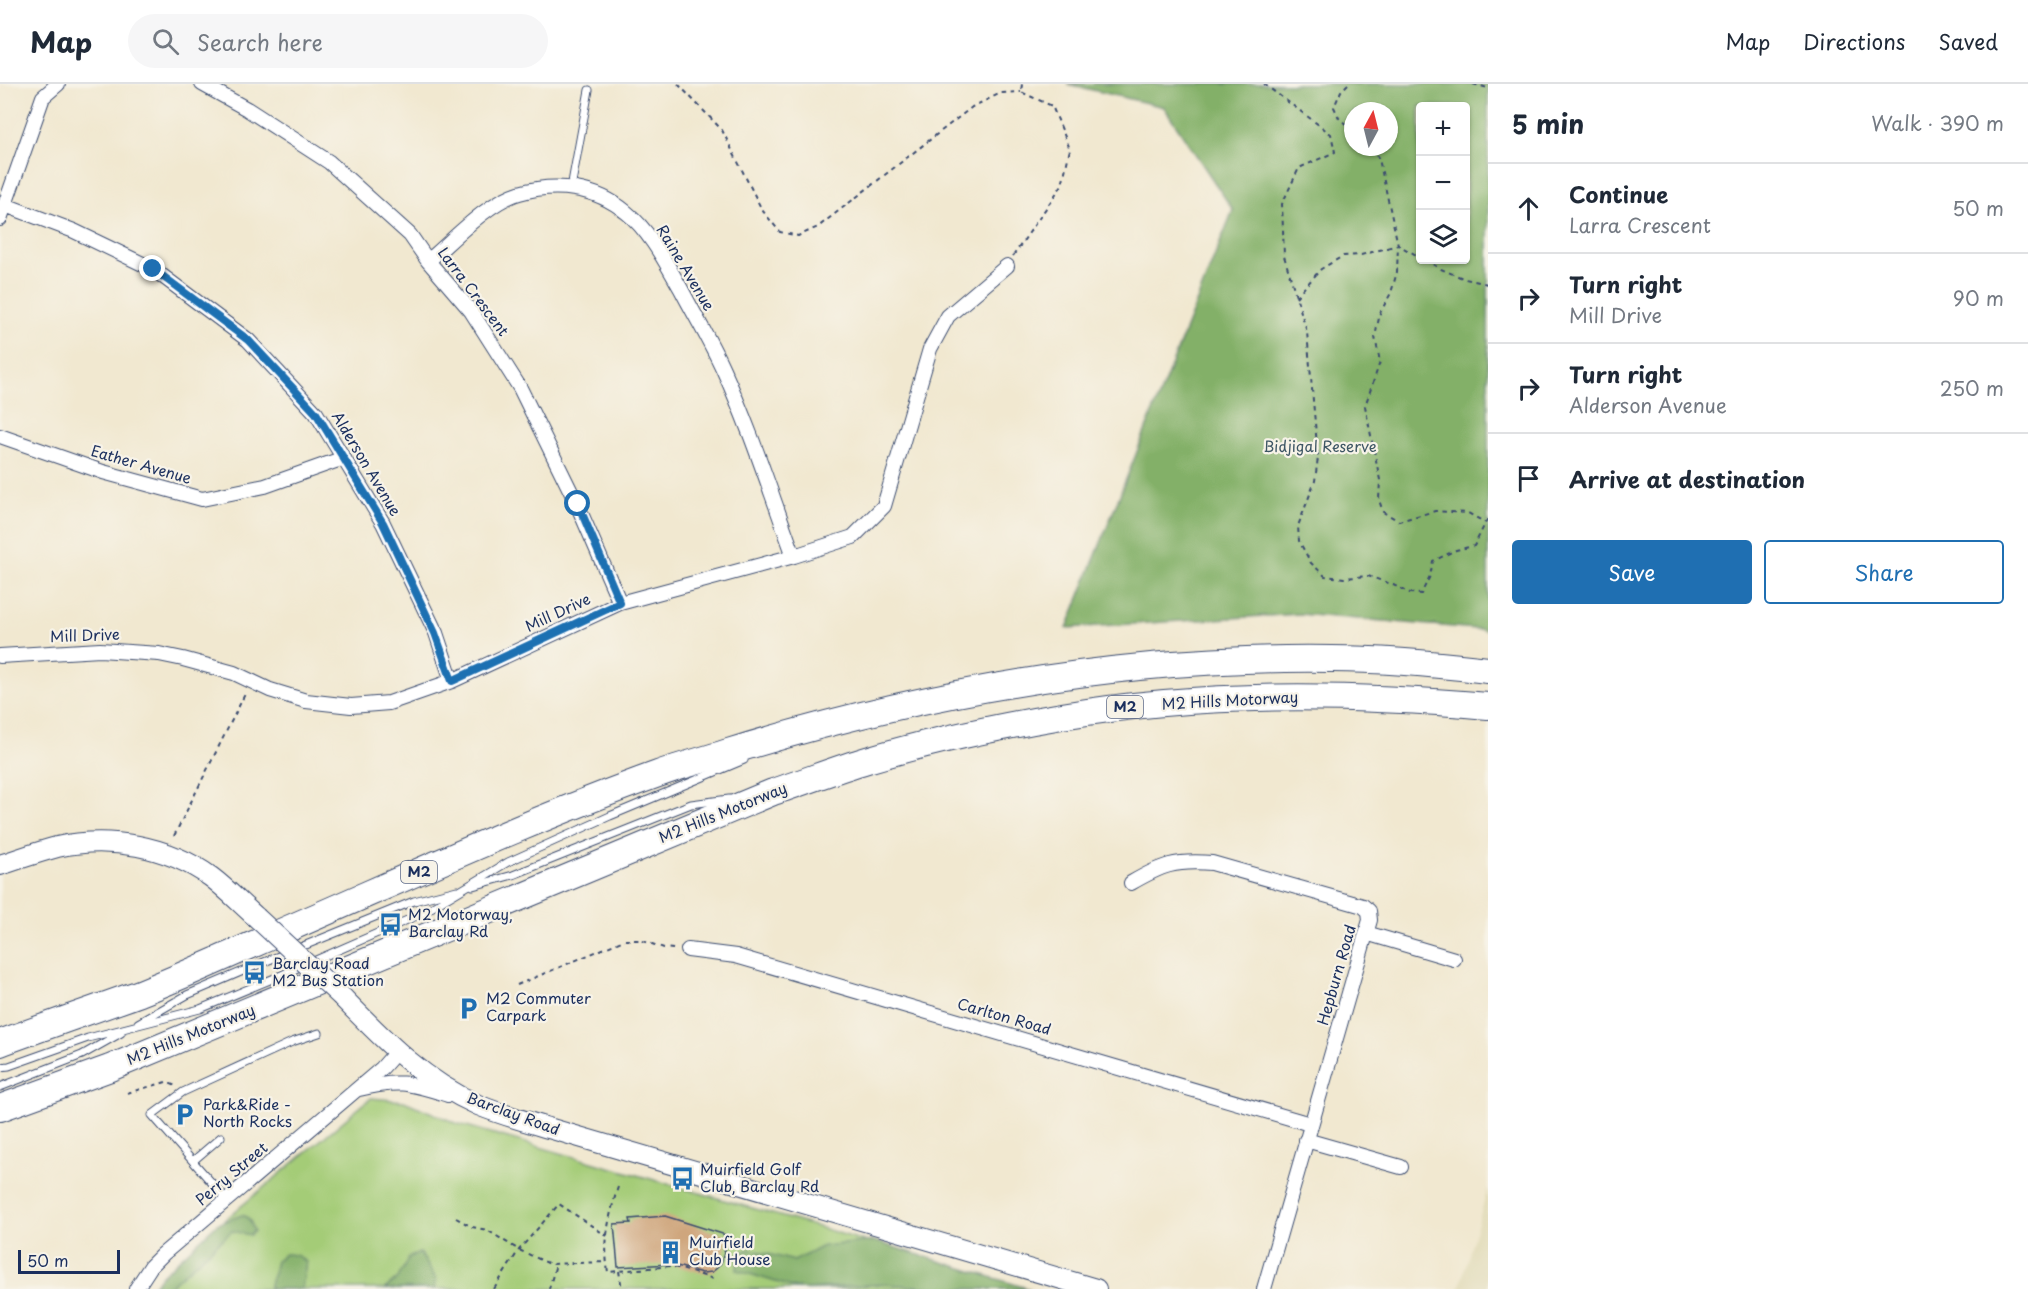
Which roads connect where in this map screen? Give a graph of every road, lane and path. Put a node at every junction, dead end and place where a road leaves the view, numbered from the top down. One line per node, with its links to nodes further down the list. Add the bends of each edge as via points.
1 (58, 84): 14 (street, via 43,97)
2 (202, 84): 18 (street, Larra Crescent, via 329,162 410,235)
3 (678, 84): 10 (path, via 722,130 762,210 780,232 798,236 818,227 972,107 1000,93)
4 (1022, 84): 10 (path)
5 (1264, 84): 22 (path, via 1331,134 1335,152 1299,168 1282,204 1284,256)
6 (1348, 84): 11 (path, via 1334,107)
7 (1473, 84): 8 (path)
8 (1488, 88)
9 (589, 90): 13 (lane)
10 (1020, 92): 20 (path, via 1052,106 1070,149 1062,184)
11 (1344, 123)
12 (1377, 156): 16 (path)
13 (571, 189): 18 (street, Raine Avenue, via 545,188 502,201); 27 (street, Raine Avenue, via 603,198 628,213 667,265 710,342 741,409)
14 (5, 205): 15 (street); 24 (street, Alderson Avenue, via 74,231 153,269 239,333 316,413)
15 (0, 219)
16 (1398, 245): 17 (path); 22 (path, via 1343,256 1321,269); 26 (path, via 1397,272 1380,313 1376,337 1380,362 1365,406 1380,480 1379,500 1383,512 1399,521 1435,511 1468,513)
17 (1416, 255)
18 (428, 261): 28 (street, Larra Crescent, via 471,311 520,388 578,504)
19 (1432, 264): 21 (path)
20 (1007, 266): 27 (street, Mill Drive, via 948,316 930,349 885,506 853,537)
21 (1488, 284)
22 (1296, 297): 26 (path, via 1307,332 1318,456 1315,481 1298,526 1299,542 1311,563 1325,576 1368,576 1421,594 1433,561 1474,546)
23 (0, 436): 24 (street, Eather Avenue, via 104,472 202,499 265,486)
24 (344, 458): 32 (street, Alderson Avenue, via 388,533 435,633)
25 (1488, 518): 26 (path)
26 (1486, 523)
27 (794, 556): 28 (street, Mill Drive)
28 (620, 603): 32 (street, Mill Drive)
29 (0, 656): 31 (street, Mill Drive, via 134,651 183,659)
30 (1488, 670): 34 (highway, M2, via 1332,659 1156,666 972,690)
31 (251, 681): 32 (street, Mill Drive, via 306,701 351,706 389,703); 38 (path)
32 (452, 681)
33 (1488, 706): 37 (highway, M2 Hills Motorway / M2, via 1423,700 1265,697 1120,708 940,741 867,760)
34 (845, 719): 35 (lane, M2); 48 (highway, M2, via 660,773 141,992)
35 (768, 750)
36 (747, 758): 41 (lane, M2, via 508,862)
37 (773, 792): 41 (lane, M2, via 691,804 513,874); 56 (highway, M2 Hills Motorway / M2, via 110,1068)
38 (174, 836)
39 (0, 865): 49 (main road, Barclay Road, bridge, via 57,847 100,842 143,847 179,859 203,871 256,917)
40 (1131, 883): 42 (street, Hepburn Road, via 1159,867 1189,861 1212,863 1363,906 1369,911 1370,920)
41 (465, 888): 46 (lane, M2, via 414,901 262,963 187,995); 46 (lane, M2, via 421,914 292,971 200,1009)
42 (1366, 933): 44 (street); 57 (street, Hepburn Road)
43 (688, 950): 45 (path, via 624,940); 57 (street, Carlton Road, via 736,956)
44 (1454, 959)
45 (517, 986)
46 (130, 1027): 50 (lane, M2); 51 (lane, M2, via 82,1055)
47 (319, 1033): 53 (lane)
48 (0, 1043)
49 (397, 1051): 52 (street, Perry Street); 55 (main road, Barclay Road, via 432,1079)
50 (0, 1068)
51 (0, 1087)
52 (356, 1090): 55 (street, Perry Street, via 384,1083 406,1083); 63 (street, Perry Street)
53 (183, 1092): 54 (path, via 166,1082); 60 (lane, via 152,1115)
54 (128, 1093)
55 (479, 1105): 75 (main road, Barclay Road)
56 (0, 1108)
57 (1310, 1124): 59 (street, Hepburn Road)
58 (221, 1137): 60 (lane)
59 (1306, 1140): 61 (street); 76 (street, Hepburn Road)
60 (193, 1161): 63 (lane)
61 (1401, 1167)
62 (618, 1187): 65 (path)
63 (227, 1200): 71 (street, Perry Street, via 163,1254)
64 (456, 1218): 66 (path, via 487,1230)
65 (607, 1236): 66 (path, via 559,1204); 67 (path)
66 (519, 1250): 68 (path); 72 (path)
67 (606, 1262): 68 (path); 69 (path, via 608,1272)
68 (556, 1264): 73 (path)
69 (619, 1271): 70 (path, via 671,1266); 74 (path)
70 (714, 1279)
71 (136, 1289)
72 (494, 1289)
73 (549, 1289)
74 (622, 1289)
75 (1096, 1289)
76 (1264, 1289)

